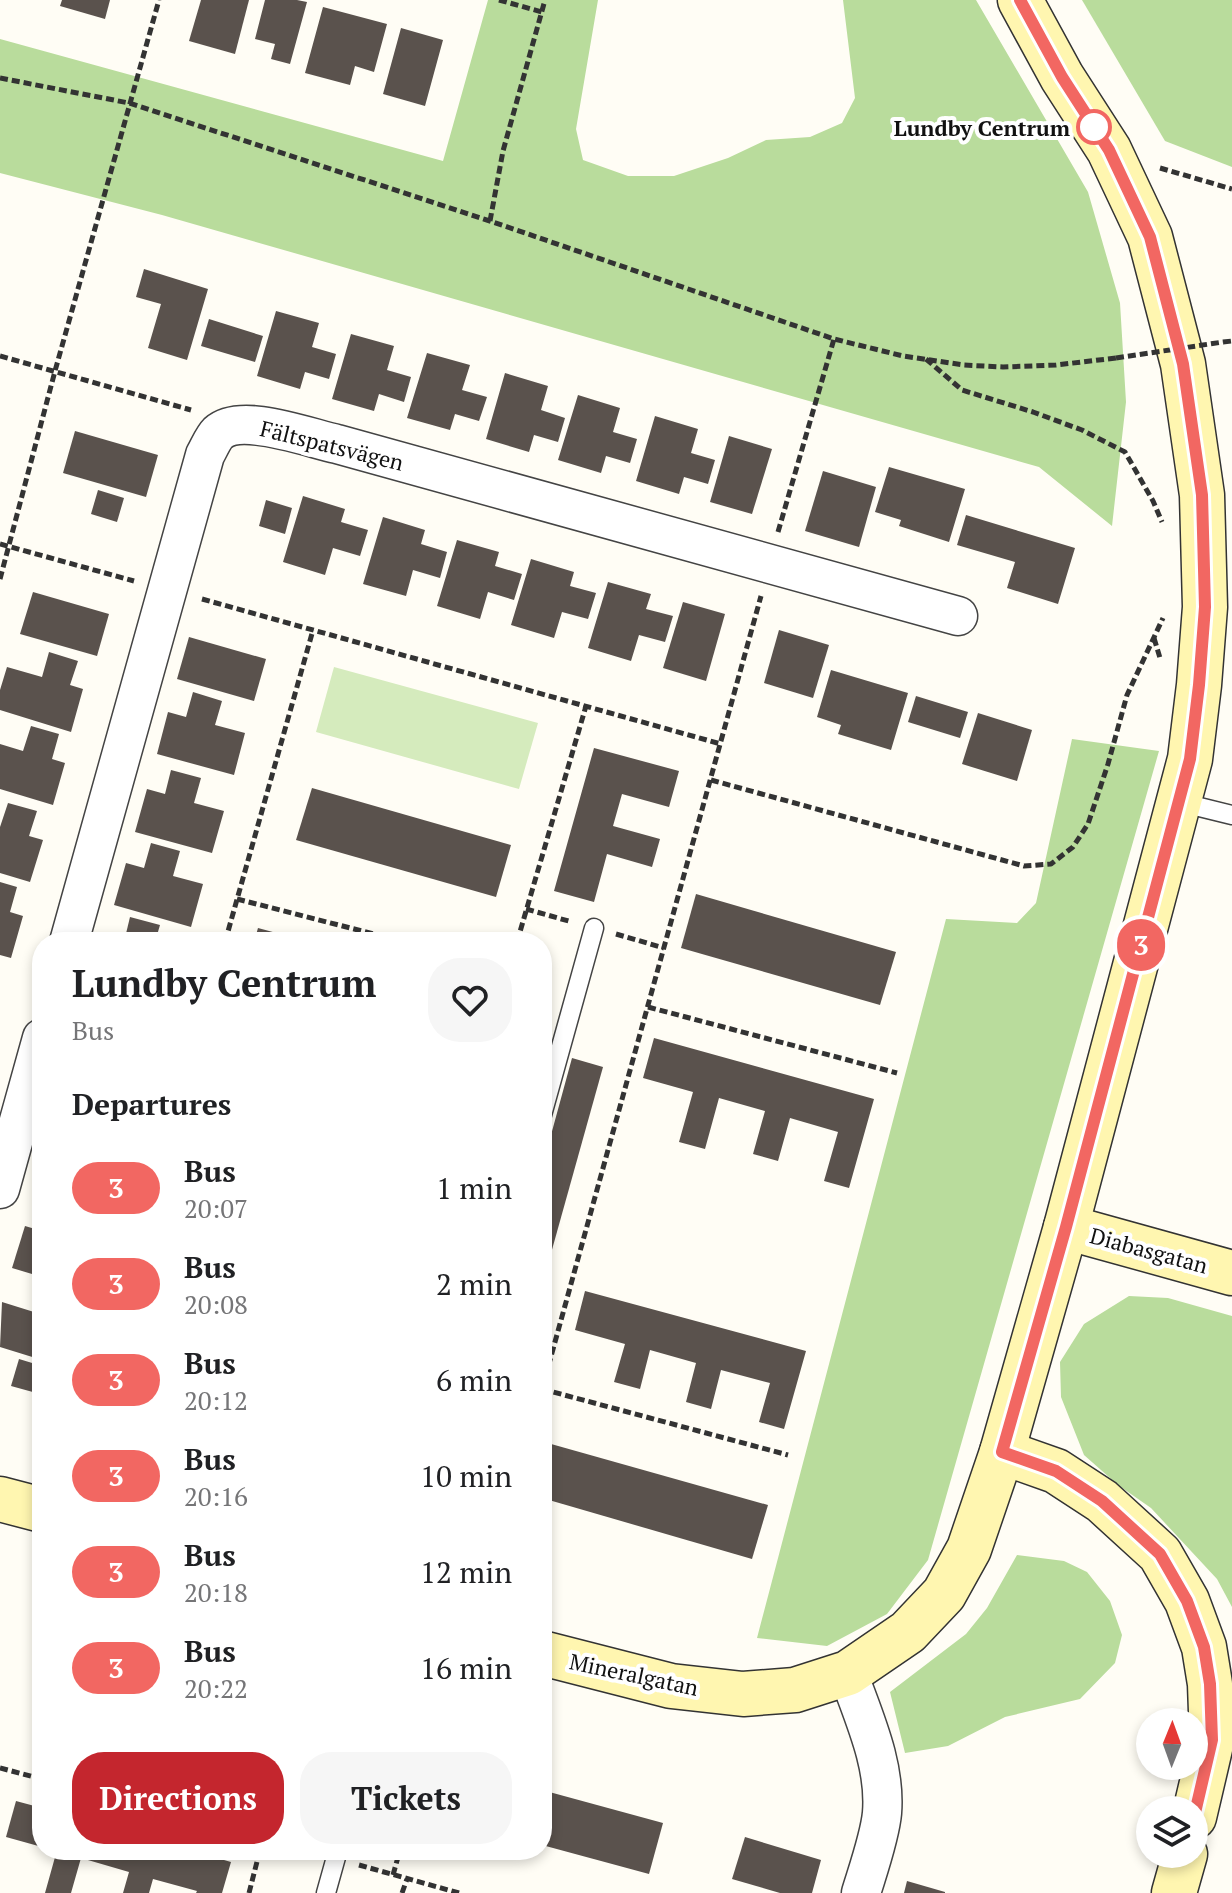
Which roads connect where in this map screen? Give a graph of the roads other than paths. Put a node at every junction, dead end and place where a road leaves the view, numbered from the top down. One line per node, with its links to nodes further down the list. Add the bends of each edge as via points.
1 (1020, 0): 3 (street, Mineralgatan, via 1109,150 1150,237 1183,364 1202,495 1205,607 1190,759)
2 (958, 616): 6 (street, Fältspatsvägen, via 337,444 237,425 219,432 205,455)
3 (1179, 802): 4 (lane); 10 (street, Mineralgatan)
4 (1232, 815)
5 (594, 928): 8 (lane)
6 (72, 932)
7 (32, 1074): 9 (street)
8 (552, 1079)
9 (0, 1189)
10 (1066, 1227): 11 (street, Diabasgatan); 12 (street, Mineralgatan)
11 (1232, 1273)
12 (1002, 1452): 16 (street, Mineralgatan, via 969,1549 944,1594 908,1632); 17 (street, via 1056,1471 1102,1501 1160,1554 1187,1601 1204,1647 1210,1684 1212,1740)
13 (0, 1499): 14 (street)
14 (32, 1507)
15 (552, 1656): 16 (street, Mineralgatan, via 671,1686 743,1694 795,1690)
16 (848, 1673): 21 (street, via 883,1782 882,1816)
17 (1199, 1796)
18 (335, 1860): 20 (lane)
19 (1181, 1868): 22 (street)
20 (326, 1893)
21 (861, 1893)
22 (1174, 1893)

